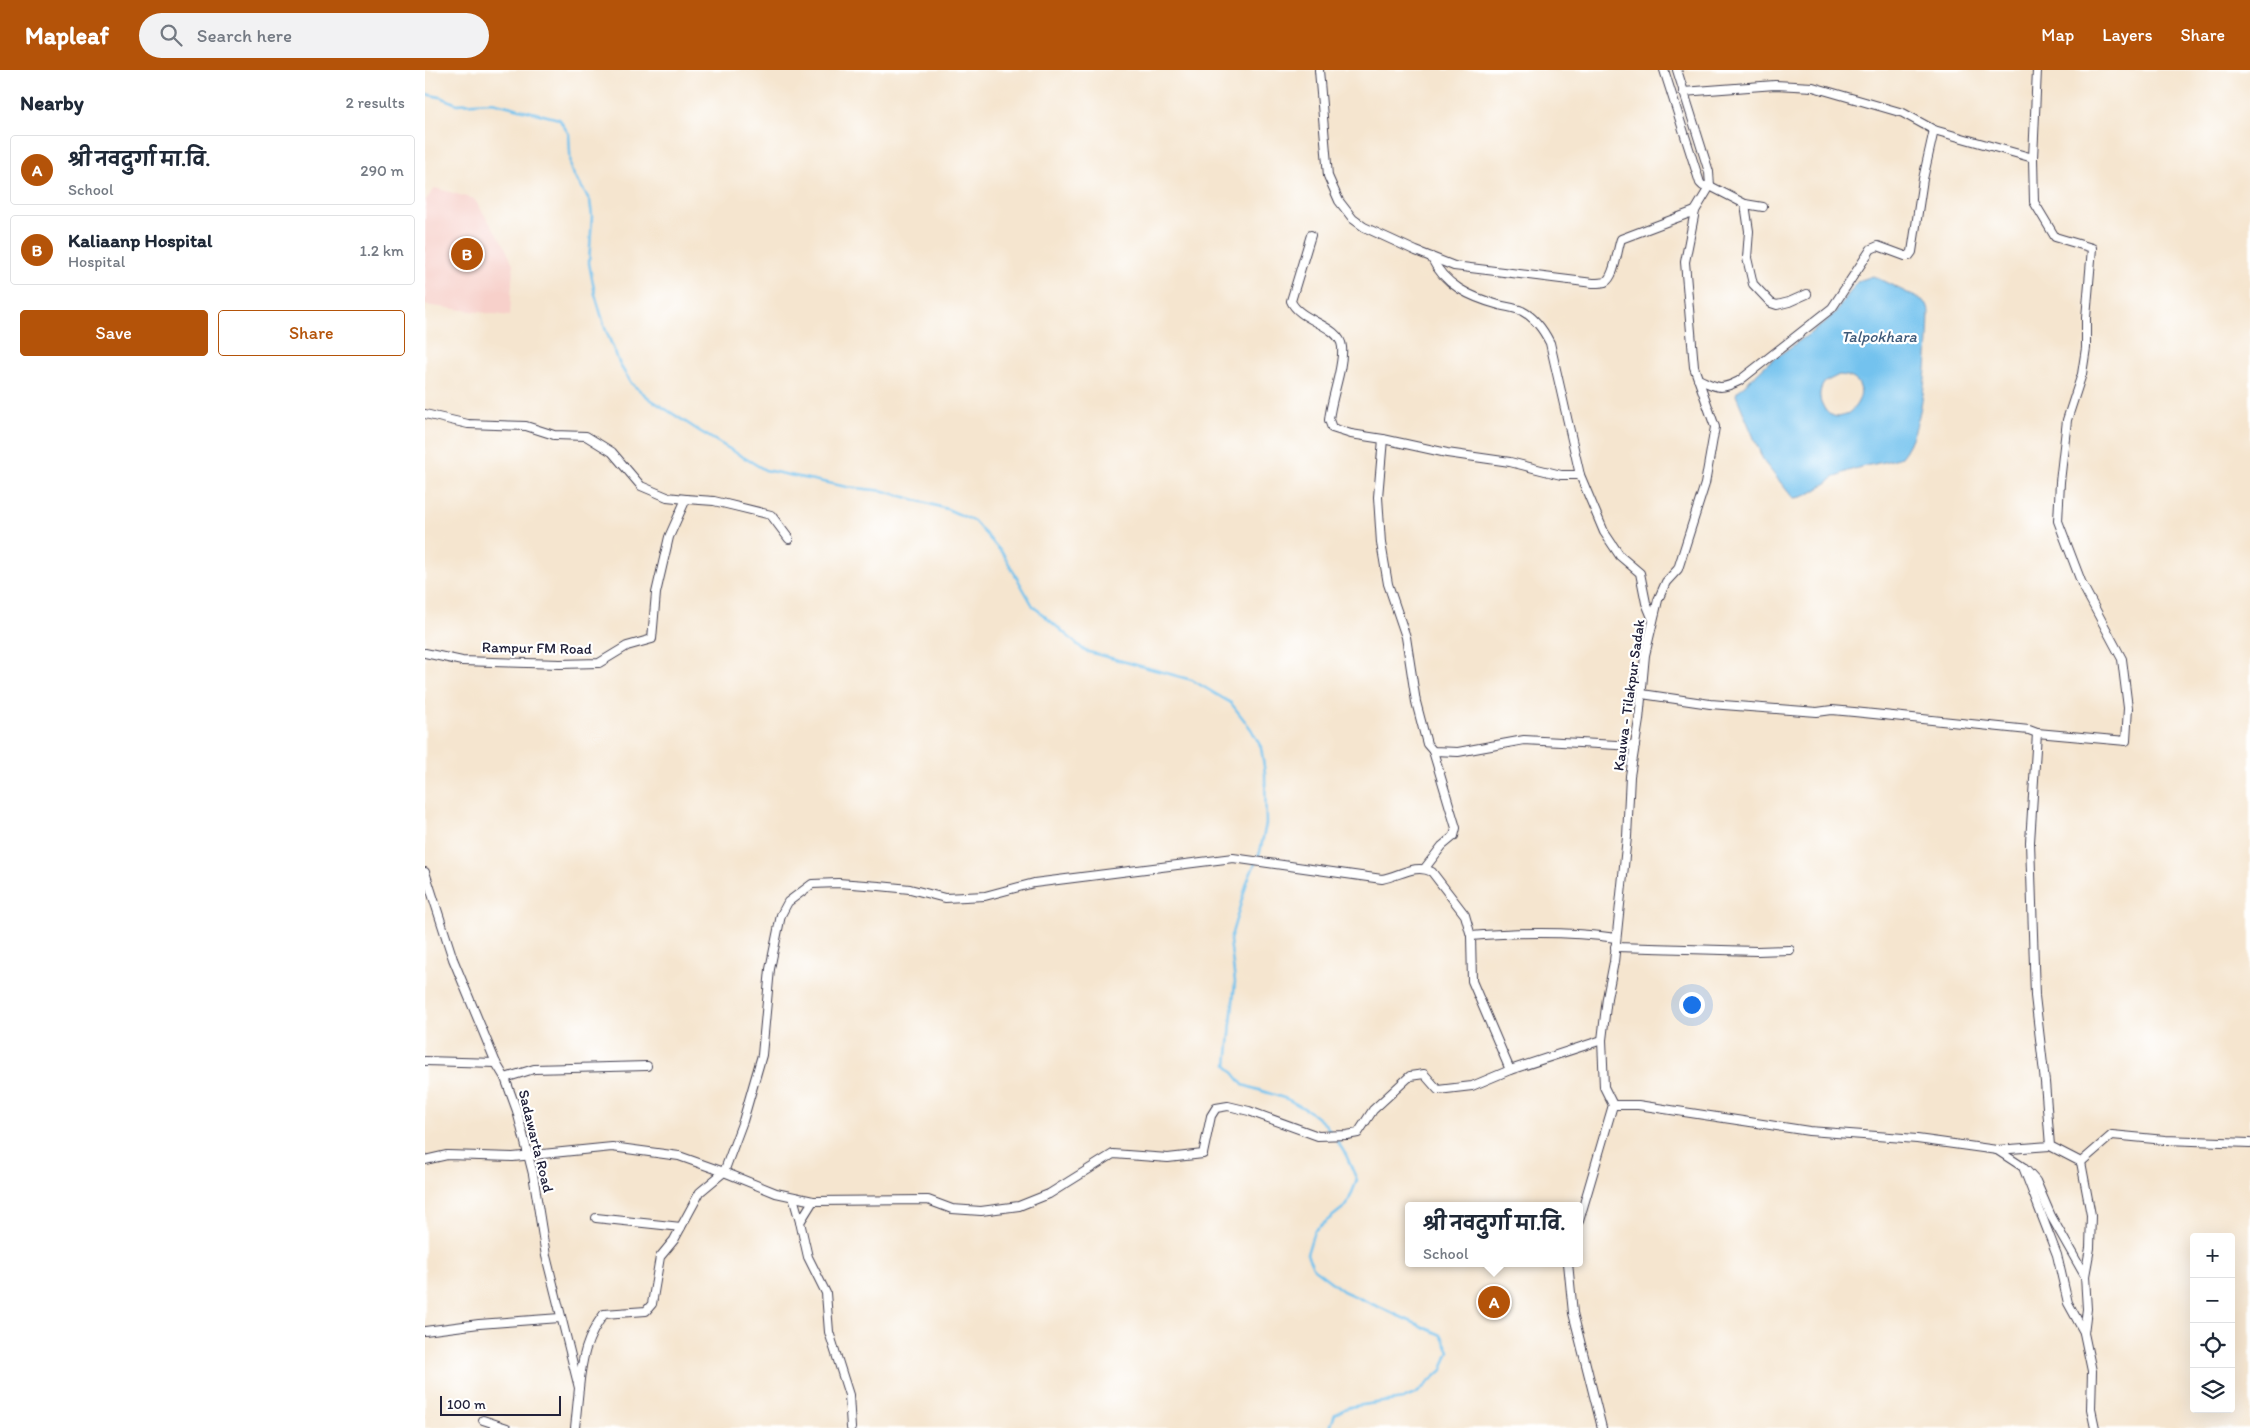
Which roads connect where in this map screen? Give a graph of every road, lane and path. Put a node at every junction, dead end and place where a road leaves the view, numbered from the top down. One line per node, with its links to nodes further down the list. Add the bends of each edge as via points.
1 (1319, 70): 13 (street, via 1328,176 1339,201 1363,227)
2 (1664, 70): 8 (street, via 1700,183)
3 (1677, 70): 5 (street)
4 (2037, 70): 7 (street)
5 (1683, 92): 6 (street, via 1775,85 1813,87 1903,113); 8 (street, via 1709,172)
6 (1934, 130): 7 (street); 15 (street, via 1923,179 1913,252 1905,256 1878,246 1871,249 1832,308 1739,382 1719,388)
7 (2033, 158): 24 (street, via 2034,202 2055,237 2092,248 2086,348 2082,374 2067,420 2058,521 2082,584 2121,659 2128,708 2126,742)
8 (1710, 186): 9 (street); 11 (street, Kauwa - Tilakpur Sadak)
9 (1745, 204): 10 (street); 14 (street, via 1749,231 1747,258 1753,284 1777,305)
10 (1763, 207)
11 (1695, 211): 13 (street, via 1621,239 1613,275 1605,282 1454,266); 15 (street, Kauwa - Tilakpur Sadak, via 1685,262 1694,367)
12 (1311, 235): 17 (street, via 1291,302 1294,309 1340,339 1341,359 1329,420 1332,428 1340,431)
13 (1431, 257): 18 (street, via 1437,271 1450,283 1478,299 1522,311 1546,335)
14 (1807, 294)
15 (1698, 379): 21 (street, Kauwa - Tilakpur Sadak, via 1715,427 1705,484 1678,569 1666,582 1657,600)
16 (425, 414): 19 (street, via 468,424 525,426 554,435 586,436 612,452 641,486 667,497)
17 (1383, 439): 18 (street, via 1510,462 1561,475); 26 (street, via 1379,497 1381,543 1388,584 1408,646 1416,702 1427,744)
18 (1580, 475): 21 (street, via 1604,532 1620,556 1640,573)
19 (686, 499): 20 (street, via 714,501 771,515); 22 (street, Rampur FM Road, via 669,536 656,593 652,639 627,646 599,663 462,661)
20 (789, 539)
21 (1653, 620): 23 (street, Kauwa - Tilakpur Sadak, via 1645,655)
22 (425, 653)
23 (1642, 694): 24 (street, via 1710,704 1817,712 1832,710); 25 (street, Kauwa - Tilakpur Sadak)
24 (2037, 733): 41 (street, via 2030,842 2035,996)
25 (1635, 746): 26 (street, via 1523,740 1458,752); 30 (street, Kauwa - Tilakpur Sadak)
26 (1433, 751): 27 (street, via 1456,828 1454,836)
27 (1425, 868): 29 (street, via 1432,872 1465,915); 47 (street, via 1382,879 1233,858 1034,883 985,896 945,898 911,889 813,884 788,902 781,915 770,969 762,1055)
28 (425, 872): 35 (street, Sadawarta Road, via 453,959)
29 (1471, 936): 30 (street, via 1528,932 1588,933); 37 (street, via 1472,981)
30 (1616, 938): 31 (street, Kauwa - Tilakpur Sadak)
31 (1615, 947): 32 (street); 33 (street, Kauwa - Tilakpur Sadak)
32 (1790, 950)
33 (1602, 1040): 37 (street); 39 (street, Kauwa - Tilakpur Sadak, via 1604,1087)
34 (425, 1061): 35 (street)
35 (495, 1063): 38 (street, Sadawarta Road)
36 (647, 1066): 38 (street, via 534,1069)
37 (1509, 1070): 49 (street, via 1472,1086 1438,1090 1424,1074 1410,1076 1373,1110 1358,1133 1342,1136 1318,1136 1228,1106 1216,1108 1211,1116 1203,1154 1168,1158 1113,1154 1049,1194 1019,1206 981,1211 952,1209 928,1200)
38 (505, 1078): 43 (street, Sadawarta Road)
39 (1613, 1105): 42 (street, via 1809,1131 1917,1139); 50 (street)
40 (2250, 1143): 45 (street, via 2112,1135)
41 (2050, 1146): 42 (street); 45 (street)
42 (1997, 1150): 46 (street)
43 (528, 1155): 44 (street, via 447,1155); 47 (street, via 612,1147 679,1156); 56 (street, Sadawarta Road)
44 (425, 1160)
45 (2081, 1162): 55 (street, via 2091,1215)
46 (2023, 1167): 55 (street, via 2036,1182); 58 (street, via 2057,1255 2068,1302)
47 (724, 1172): 48 (street, via 776,1193); 53 (street, via 700,1192)
48 (793, 1196): 49 (street); 52 (street)
49 (813, 1201): 52 (street)
50 (1583, 1207)
51 (596, 1218): 53 (street)
52 (800, 1222): 63 (street, via 808,1257 826,1293 829,1332 849,1395)
53 (681, 1227): 59 (street, via 659,1257 652,1304 646,1311 604,1314 591,1332 582,1362)
54 (1568, 1267): 64 (street, via 1573,1313)
55 (2085, 1276): 58 (street, via 2087,1309)
56 (561, 1318): 57 (street); 59 (street, Sadawarta Road)
57 (425, 1331)
58 (2084, 1333): 65 (street, via 2092,1371 2091,1409)
59 (579, 1388): 62 (street, Sadawarta Road)
60 (483, 1420): 61 (street)
61 (507, 1428)
62 (575, 1428)
63 (851, 1428)
64 (1602, 1428)
65 (2095, 1428)

